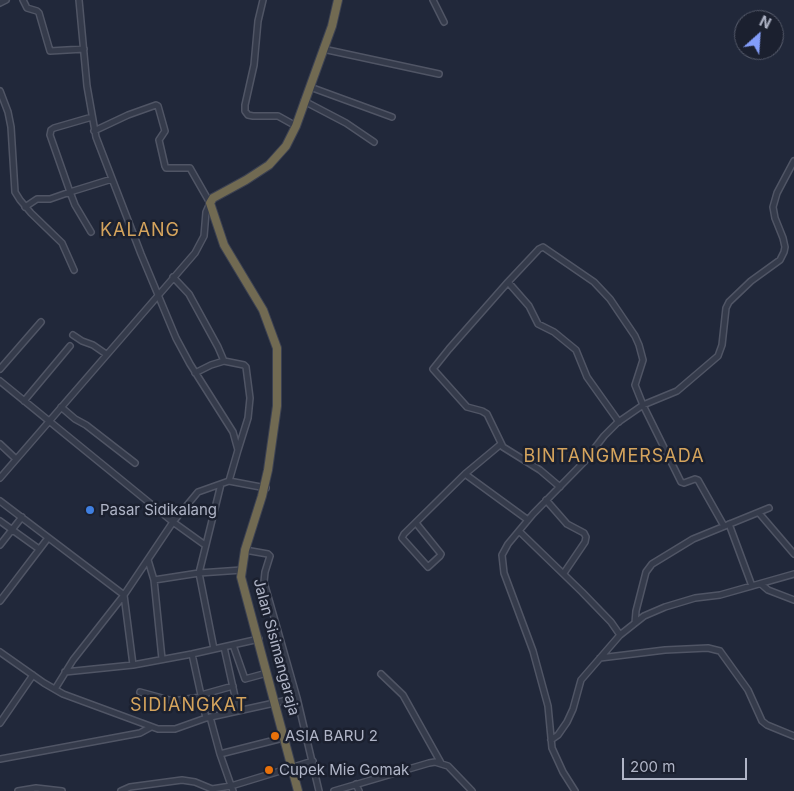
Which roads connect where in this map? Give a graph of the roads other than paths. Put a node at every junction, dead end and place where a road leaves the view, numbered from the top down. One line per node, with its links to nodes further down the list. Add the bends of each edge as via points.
1 (6, 0): 7 (street)
2 (23, 0): 9 (street, via 27,8 39,14 50,51)
3 (79, 0): 9 (street)
4 (263, 0): 17 (street, via 245,111 253,116 278,116)
5 (338, 0): 10 (highway)
6 (434, 0): 8 (street)
7 (0, 3)
8 (444, 22)
9 (84, 49): 15 (street)
10 (323, 49): 11 (street); 12 (highway)
11 (439, 74)
12 (310, 87): 14 (highway); 16 (street)
13 (0, 91): 24 (street, via 11,127 15,192)
14 (304, 101): 17 (highway); 19 (street, via 346,122)
15 (92, 117): 18 (street); 22 (street, via 50,132)
16 (392, 117)
17 (296, 126): 23 (highway, via 286,146 269,165 213,198)
18 (94, 131): 21 (street); 23 (street, via 157,105 165,131 159,140 164,165 166,168 190,168)
19 (374, 142)
20 (794, 161): 39 (street, via 773,207 785,247 782,256 729,302 718,356 677,391)
21 (112, 179): 22 (street); 29 (street)
22 (70, 192): 24 (street, via 37,199); 25 (street)
23 (210, 203): 27 (street, via 201,243); 52 (highway, Jalan Sisimangaraja, via 224,245 263,310 277,348 277,406)
24 (26, 206): 26 (street, via 62,243)
25 (91, 232)
26 (74, 270)
27 (173, 278): 29 (street); 34 (street, via 189,294)
28 (508, 282): 39 (street, via 543,247 594,282 610,299 640,345 642,365 635,385); 42 (street, via 529,306 538,324 576,350 587,377); 44 (street, via 433,368 467,407 487,414)
29 (158, 294): 33 (street); 36 (street)
30 (41, 322): 35 (street)
31 (73, 335): 33 (street)
32 (70, 346): 38 (street)
33 (106, 354): 40 (street)
34 (224, 361): 36 (street); 45 (street, via 246,367 250,398 248,418)
35 (0, 369)
36 (195, 373): 45 (street, via 229,423)
37 (0, 381): 38 (street)
38 (24, 401): 41 (street)
39 (643, 405): 42 (street); 63 (street, via 681,482 698,480)
40 (61, 407): 41 (street); 47 (street)
41 (49, 421): 46 (street); 61 (street)
42 (619, 422): 53 (street)
43 (0, 444): 46 (street)
44 (501, 444): 48 (street); 53 (street)
45 (238, 450): 50 (street)
46 (16, 459): 49 (street)
47 (135, 463)
48 (466, 474): 59 (street); 62 (street)
49 (0, 478)
50 (229, 482): 51 (street); 52 (street)
51 (221, 484): 61 (street, via 198,492); 68 (street)
52 (265, 486): 70 (highway, Jalan Sisimangaraja)
53 (560, 486): 54 (street)
54 (546, 500): 59 (street); 75 (street, via 567,524 586,536)
55 (0, 501): 58 (street)
56 (769, 508): 57 (street)
57 (759, 513): 63 (street); 71 (street)
58 (22, 517): 64 (street); 66 (street)
59 (528, 520): 65 (street)
60 (0, 521): 64 (street)
61 (172, 522): 68 (street); 72 (street)
62 (416, 523): 62 (street, via 441,554 428,567 402,538)
63 (726, 525): 79 (street); 83 (street, via 692,539 649,567 640,591)
64 (11, 530): 67 (street); 69 (street)
65 (519, 531): 75 (street); 114 (street, via 505,548 501,561 533,651 548,706)
66 (48, 538): 69 (street); 80 (street)
67 (0, 545)
68 (205, 545): 74 (street)
69 (39, 549): 81 (street)
70 (245, 550): 73 (highway, Jalan Sisimangaraja); 85 (highway, Jalan Sisimangaraja, via 242,580); 104 (street, via 270,555 264,582)
71 (794, 554)
72 (148, 560): 77 (street); 80 (street)
73 (242, 570): 74 (street); 85 (highway, Jalan Sisimangaraja, via 243,587)
74 (199, 573): 77 (street); 88 (street)
75 (564, 574): 84 (street, via 612,622)
76 (794, 574): 78 (street)
77 (154, 580): 92 (street)
78 (762, 584): 79 (street); 82 (street, via 768,590)
79 (752, 586): 83 (street, via 676,603)
80 (124, 595): 93 (street); 94 (street)
81 (0, 600)
82 (794, 600)
83 (635, 623): 84 (street)
84 (620, 635): 91 (street)
85 (259, 639): 86 (street); 97 (highway, Jalan Sisimangaraja); 105 (highway, Jalan Sisimangaraja)
86 (233, 645): 87 (street); 97 (street, via 245,679)
87 (224, 647): 88 (street); 100 (street)
88 (214, 649): 90 (street)
89 (0, 652): 99 (street)
90 (192, 654): 92 (street); 103 (street)
91 (599, 658): 112 (street, via 665,650 708,648 720,651 748,690 762,721); 114 (street, via 581,680 563,729)
92 (162, 659): 94 (street)
93 (73, 660): 95 (street); 96 (street)
94 (132, 665): 95 (street)
95 (78, 670): 96 (street)
96 (65, 672): 101 (street)
97 (267, 673): 105 (highway, Jalan Sisimangaraja)
98 (381, 674): 118 (street, via 403,695)
99 (33, 675): 101 (street); 109 (street)
100 (233, 686): 103 (street); 106 (street)
101 (55, 690): 108 (street)
102 (140, 692): 103 (street, via 173,701)
103 (201, 696): 107 (street)
104 (297, 698): 105 (street); 117 (street)
105 (276, 702): 106 (street); 113 (highway, Jalan Sisimangaraja); 119 (highway, Jalan Sisimangaraja)
106 (238, 710): 107 (street)
107 (208, 717): 110 (street, via 175,729); 115 (street)
108 (137, 722): 110 (street); 111 (street)
109 (0, 723)
110 (151, 727): 111 (street)
111 (140, 734): 116 (street)
112 (794, 736)
113 (283, 738): 115 (street); 119 (highway, Jalan Sisimangaraja)
114 (551, 740): 130 (street, via 563,772)
115 (220, 754): 121 (street)
116 (0, 759)
117 (312, 761): 119 (street); 126 (street)
118 (441, 763): 120 (street, via 429,763); 129 (street)
119 (292, 768): 121 (street); 125 (highway, Jalan Sisimangaraja)
120 (356, 784): 127 (street); 128 (street)
121 (232, 788): 124 (street, via 212,788 182,780)
122 (18, 791): 123 (street, via 36,788)
123 (62, 791)
124 (121, 791)
125 (299, 791)
126 (319, 791)
127 (334, 791)
128 (359, 791)
129 (472, 791)
130 (575, 791)

